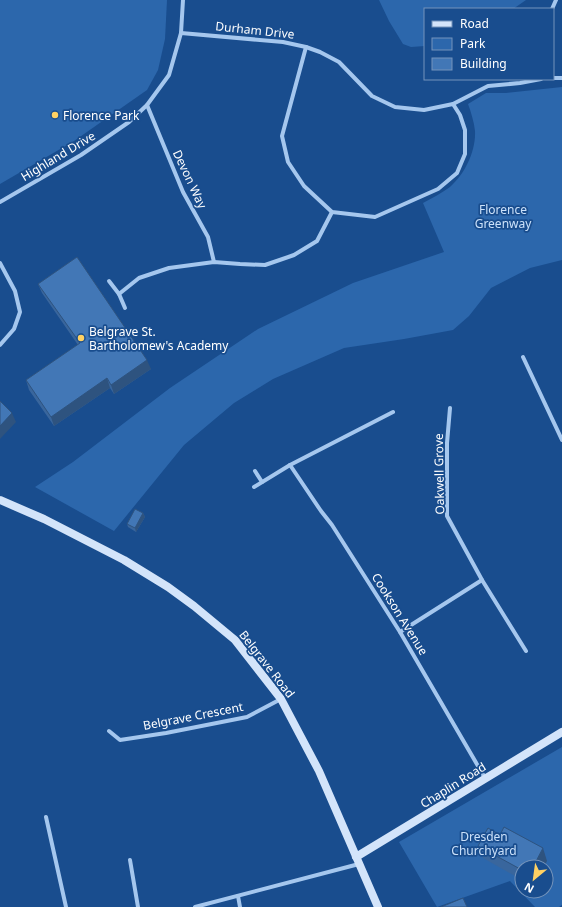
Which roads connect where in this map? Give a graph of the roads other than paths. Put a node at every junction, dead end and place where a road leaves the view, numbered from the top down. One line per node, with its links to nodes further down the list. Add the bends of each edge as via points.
1 (183, 0): 2 (street, Highland Drive)
2 (181, 33): 3 (street, Durham Drive, via 283,42); 6 (street, Highland Drive, via 169,75)
3 (306, 47): 5 (street, Durham Drive, via 339,62 372,96 395,107 424,110); 8 (street, via 282,136 288,162 304,186)
4 (536, 80): 5 (street, Durham Drive, via 488,86)
5 (453, 104): 8 (street, via 465,130 465,154 457,173 438,189 375,217)
6 (147, 105): 7 (street, Highland Drive, via 129,122 81,155); 9 (street, Devon Way, via 183,192 208,237)
7 (0, 202)
8 (332, 212): 9 (street, via 316,241 294,255 265,265)
9 (214, 262): 12 (street, via 169,268 139,278)
10 (0, 263): 14 (street, via 15,291 20,312 14,329)
11 (109, 281): 12 (street)
12 (119, 294): 13 (street)
13 (125, 308)
14 (0, 345)
15 (523, 357): 18 (street)
16 (450, 408): 24 (street, Oakwell Grove, via 446,442 447,516)
17 (393, 412): 19 (street)
18 (562, 440)
19 (290, 465): 21 (street); 25 (street, Cookson Avenue, via 332,525)
20 (255, 470): 21 (street)
21 (262, 482): 22 (street)
22 (254, 487)
23 (0, 500): 27 (main road, Belgrave Road, via 124,560 168,587 235,640)
24 (482, 580): 25 (street); 26 (street, Oakwell Grove)
25 (400, 632): 30 (street, Cookson Avenue)
26 (526, 651)
27 (281, 699): 28 (street, Belgrave Crescent, via 247,716 166,733 120,740); 33 (main road, Belgrave Road, via 318,771)
28 (109, 731)
29 (562, 732): 30 (main road, Chaplin Road)
30 (485, 778): 33 (main road, Chaplin Road)
31 (46, 817): 35 (street)
32 (130, 860): 36 (street)
33 (358, 861): 34 (street, Chaplin Road); 39 (main road, Belgrave Road)
34 (238, 896): 37 (street, Chaplin Road); 38 (street)
35 (66, 907)
36 (138, 907)
37 (195, 907)
38 (240, 907)
39 (378, 907)

